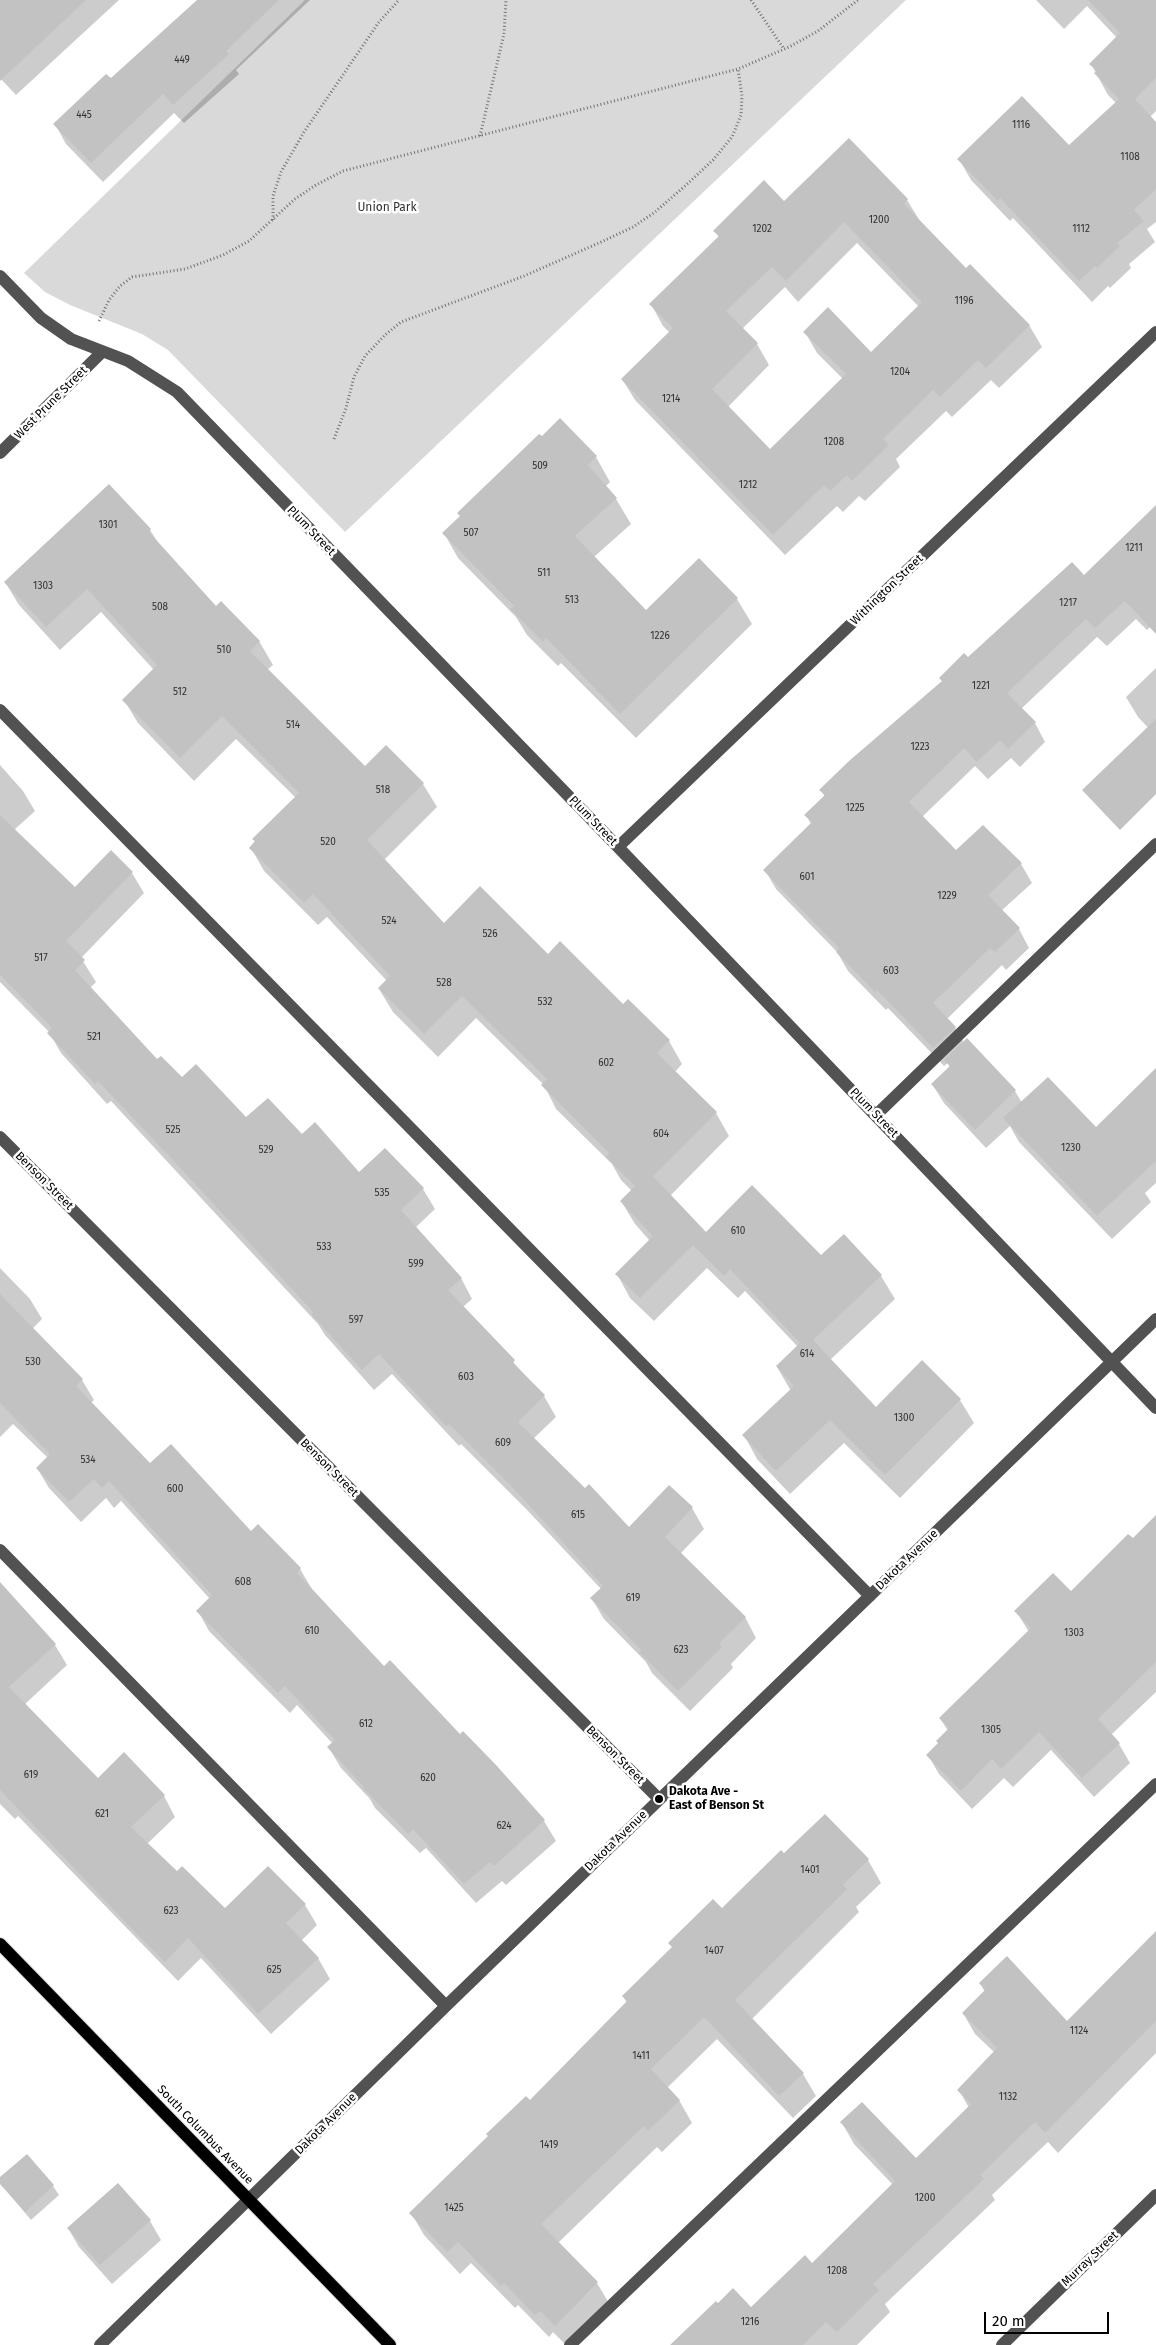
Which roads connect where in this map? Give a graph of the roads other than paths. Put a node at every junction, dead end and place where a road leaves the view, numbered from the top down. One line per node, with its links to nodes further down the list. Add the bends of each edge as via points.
1 (0, 276): 3 (street, Plum Street, via 41,318 70,339)
2 (1156, 332): 7 (street, Withington Street)
3 (102, 352): 4 (street, West Prune Street); 7 (street, Plum Street, via 128,361 177,392)
4 (0, 453)
5 (0, 710): 14 (street)
6 (1156, 844): 8 (street)
7 (618, 847): 8 (street, Plum Street)
8 (876, 1115): 11 (street, Plum Street)
9 (0, 1137): 16 (street, Benson Street)
10 (1156, 1319): 11 (street, Dakota Avenue)
11 (1112, 1362): 12 (street, Plum Street); 14 (street, Dakota Avenue)
12 (1156, 1408)
13 (0, 1550): 18 (street)
14 (870, 1596): 16 (street, Dakota Avenue)
15 (1156, 1784): 23 (street)
16 (659, 1799): 18 (street, Dakota Avenue)
17 (0, 1944): 20 (main road, South Columbus Avenue)
18 (446, 2006): 20 (street, Dakota Avenue)
19 (1156, 2195): 24 (street, Murray Street)
20 (250, 2199): 21 (street, Dakota Avenue); 22 (main road, South Columbus Avenue)
21 (100, 2345)
22 (390, 2345)
23 (570, 2345)
24 (1002, 2345)

